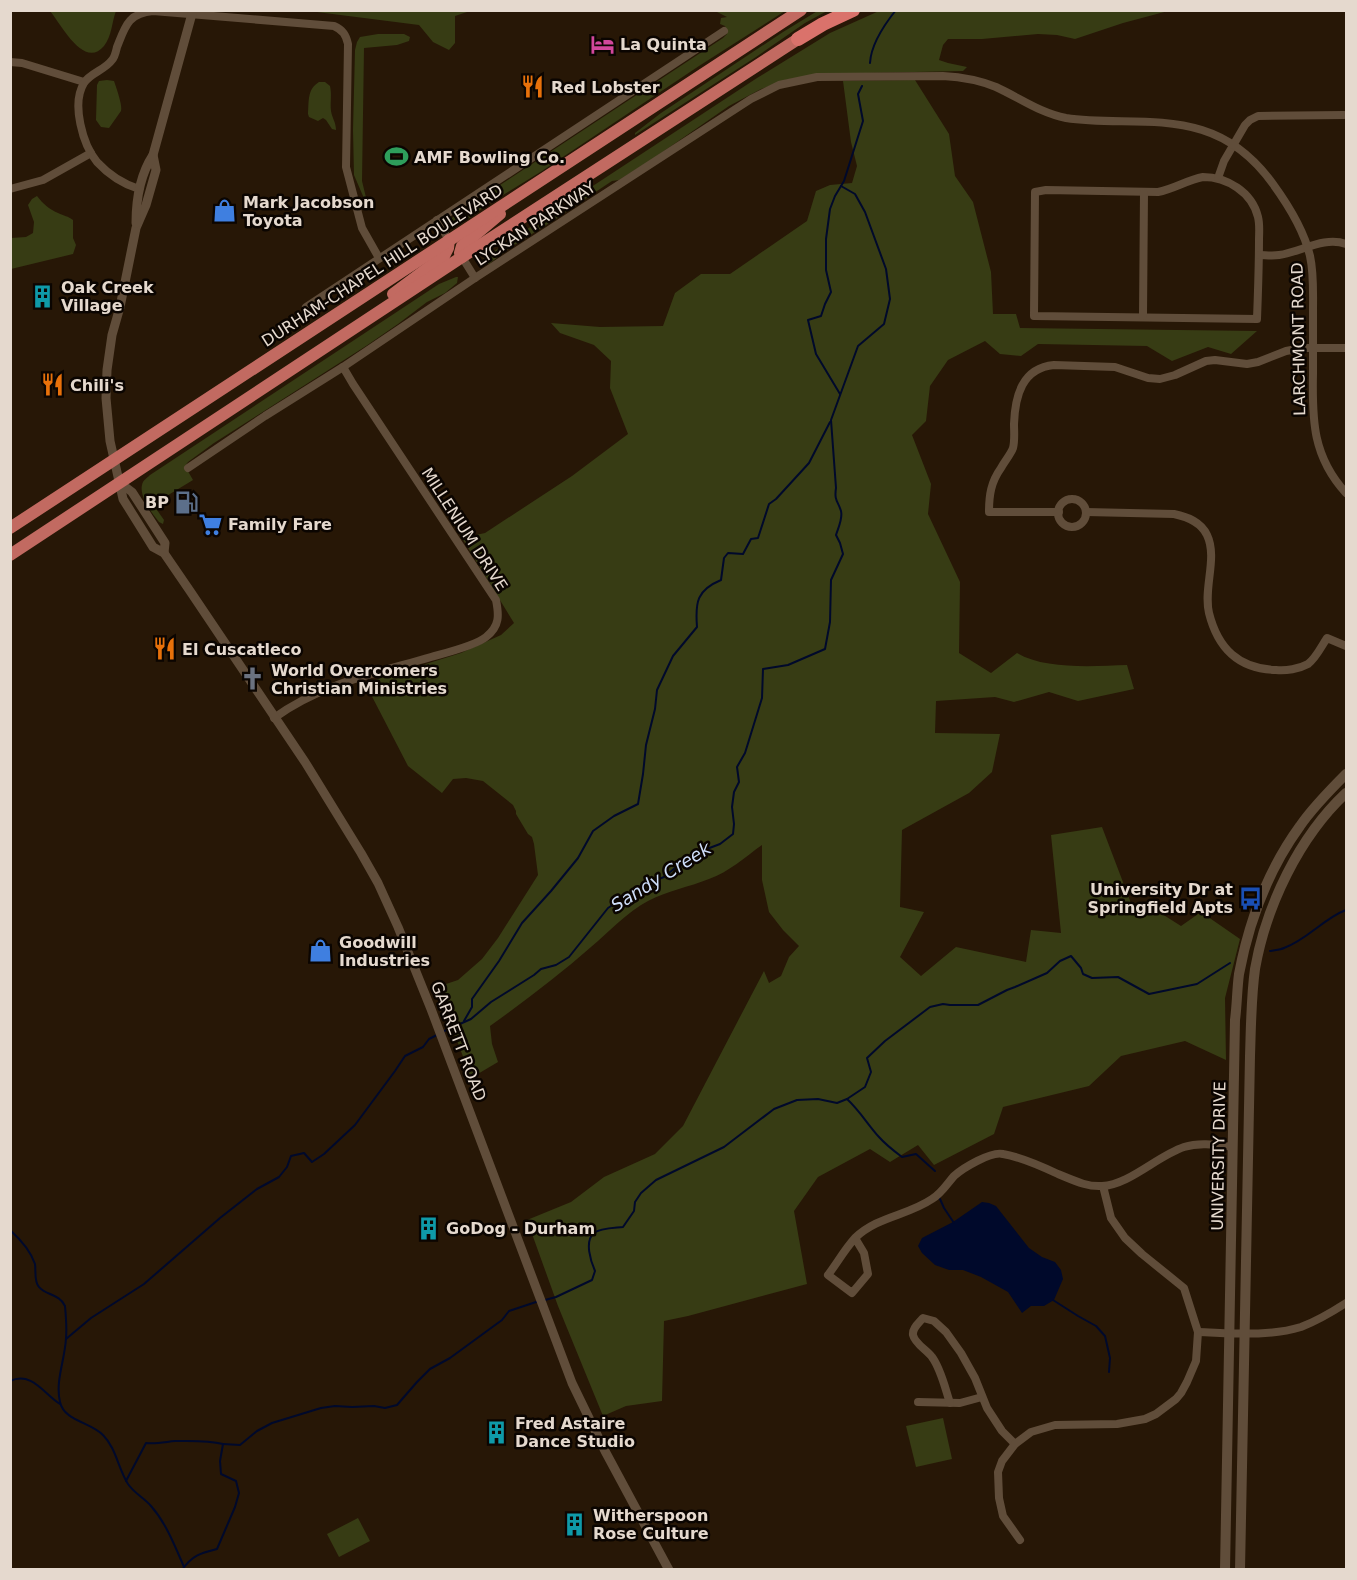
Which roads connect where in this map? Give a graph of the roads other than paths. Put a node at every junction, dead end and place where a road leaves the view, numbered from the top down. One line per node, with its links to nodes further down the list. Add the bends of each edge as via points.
1 (801, 10): 14 (highway, DURHAM-CHAPEL HILL BOULEVARD)
2 (853, 10): 5 (highway)
3 (193, 13): 8 (street, via 153,11 137,15 125,26 113,60); 12 (street, GARRETT ROAD); 25 (street, via 326,25 340,28 347,37 346,167 362,228)
4 (723, 31): 18 (street)
5 (798, 39): 24 (highway)
6 (10, 62): 8 (street)
7 (943, 76): 10 (street, LARCHMONT ROAD, via 981,81 1052,115 1080,120 1175,123); 26 (street, LYCKAN PARKWAY, via 823,77 766,91)
8 (84, 82): 11 (street, via 79,100 80,122)
9 (1344, 115): 10 (street, via 1258,116 1245,125)
10 (1234, 145): 13 (street); 22 (street, LARCHMONT ROAD, via 1274,186 1295,218)
11 (91, 153): 15 (street, via 43,180); 16 (street, via 115,179)
12 (153, 154): 16 (street, GARRETT ROAD); 19 (street, GARRETT ROAD, via 156,170)
13 (1218, 178): 17 (street, via 1196,178 1167,191); 23 (street, via 1241,190 1253,205 1258,216)
14 (540, 181): 20 (highway, DURHAM-CHAPEL HILL BOULEVARD); 24 (highway, via 463,245)
15 (10, 189)
16 (140, 189): 19 (street, GARRETT ROAD)
17 (1144, 193): 28 (street); 28 (street, via 1035,192 1034,282 1034,315)
18 (437, 220): 20 (street); 25 (street)
19 (136, 228): 33 (street, GARRETT ROAD, via 107,370)
20 (449, 240): 29 (highway, via 444,256); 33 (highway, DURHAM-CHAPEL HILL BOULEVARD)
21 (1347, 244): 22 (street, via 1333,242)
22 (1307, 247): 23 (street, via 1279,255); 30 (street, LARCHMONT ROAD, via 1313,279)
23 (1259, 255): 28 (street, via 1257,319)
24 (462, 257): 26 (street); 29 (highway)
25 (380, 258): 27 (street)
26 (475, 278): 32 (street, LYCKAN PARKWAY)
27 (306, 307)
28 (1143, 316)
29 (341, 338): 35 (highway)
30 (1313, 348): 31 (street); 36 (street, LARCHMONT ROAD, via 1313,424 1328,468); 37 (street, via 1286,351 1247,364 1206,361 1160,379 1115,367 1070,364 1037,369 1022,385 1015,412 1013,449 992,481 989,512)
31 (1347, 348)
32 (343, 367): 34 (street, LYCKAN PARKWAY); 42 (street, MILLENIUM DRIVE, via 496,600 499,613 497,623 486,637 462,648 327,688)
33 (113, 460): 35 (street, GARRETT ROAD); 39 (highway, DURHAM-CHAPEL HILL BOULEVARD)
34 (188, 468)
35 (120, 483): 40 (highway); 42 (street, GARRETT ROAD, via 132,492 165,543 164,553)
36 (1347, 493)
37 (1059, 512): 38 (street, via 1070,499 1079,501); 38 (street, via 1064,524 1073,526 1084,520)
38 (1086, 512): 41 (street, via 1174,514 1187,516 1203,528 1211,546 1209,613 1218,636 1238,661 1252,667 1284,670 1307,664 1327,638)
39 (10, 528)
40 (10, 555)
41 (1347, 646)
42 (274, 718): 57 (street, GARRETT ROAD, via 328,798 373,874 398,927 572,1383)
43 (1347, 774): 45 (main road, UNIVERSITY DRIVE, via 1300,824 1267,882 1250,926 1237,1000)
44 (1347, 793): 51 (main road, UNIVERSITY DRIVE, via 1310,836 1292,866 1274,902 1260,947 1251,1025)
45 (1233, 1147): 46 (street, via 1186,1146); 50 (main road, UNIVERSITY DRIVE)
46 (1103, 1186): 47 (street, via 1089,1186 1000,1153 957,1174 918,1208 878,1222); 49 (street, via 1111,1218 1125,1239 1184,1288)
47 (855, 1239): 47 (street, via 828,1275 852,1293 868,1274 864,1254)
48 (1347, 1303): 51 (street, via 1298,1328)
49 (1198, 1332): 50 (street); 55 (street, via 1196,1361 1187,1382 1176,1399 1156,1414 1117,1424 1055,1425 1031,1432)
50 (1230, 1333): 51 (street); 58 (main road, UNIVERSITY DRIVE)
51 (1245, 1333): 59 (main road, UNIVERSITY DRIVE)
52 (982, 1397): 54 (street); 54 (street, via 966,1361 946,1332 934,1321 923,1318 913,1335 938,1367); 55 (street, via 1002,1431)
53 (918, 1402): 54 (street)
54 (950, 1403)
55 (1015, 1443): 56 (street, via 998,1472 999,1498 1003,1516)
56 (1020, 1540)
57 (669, 1569)
58 (1225, 1569)
59 (1240, 1569)

